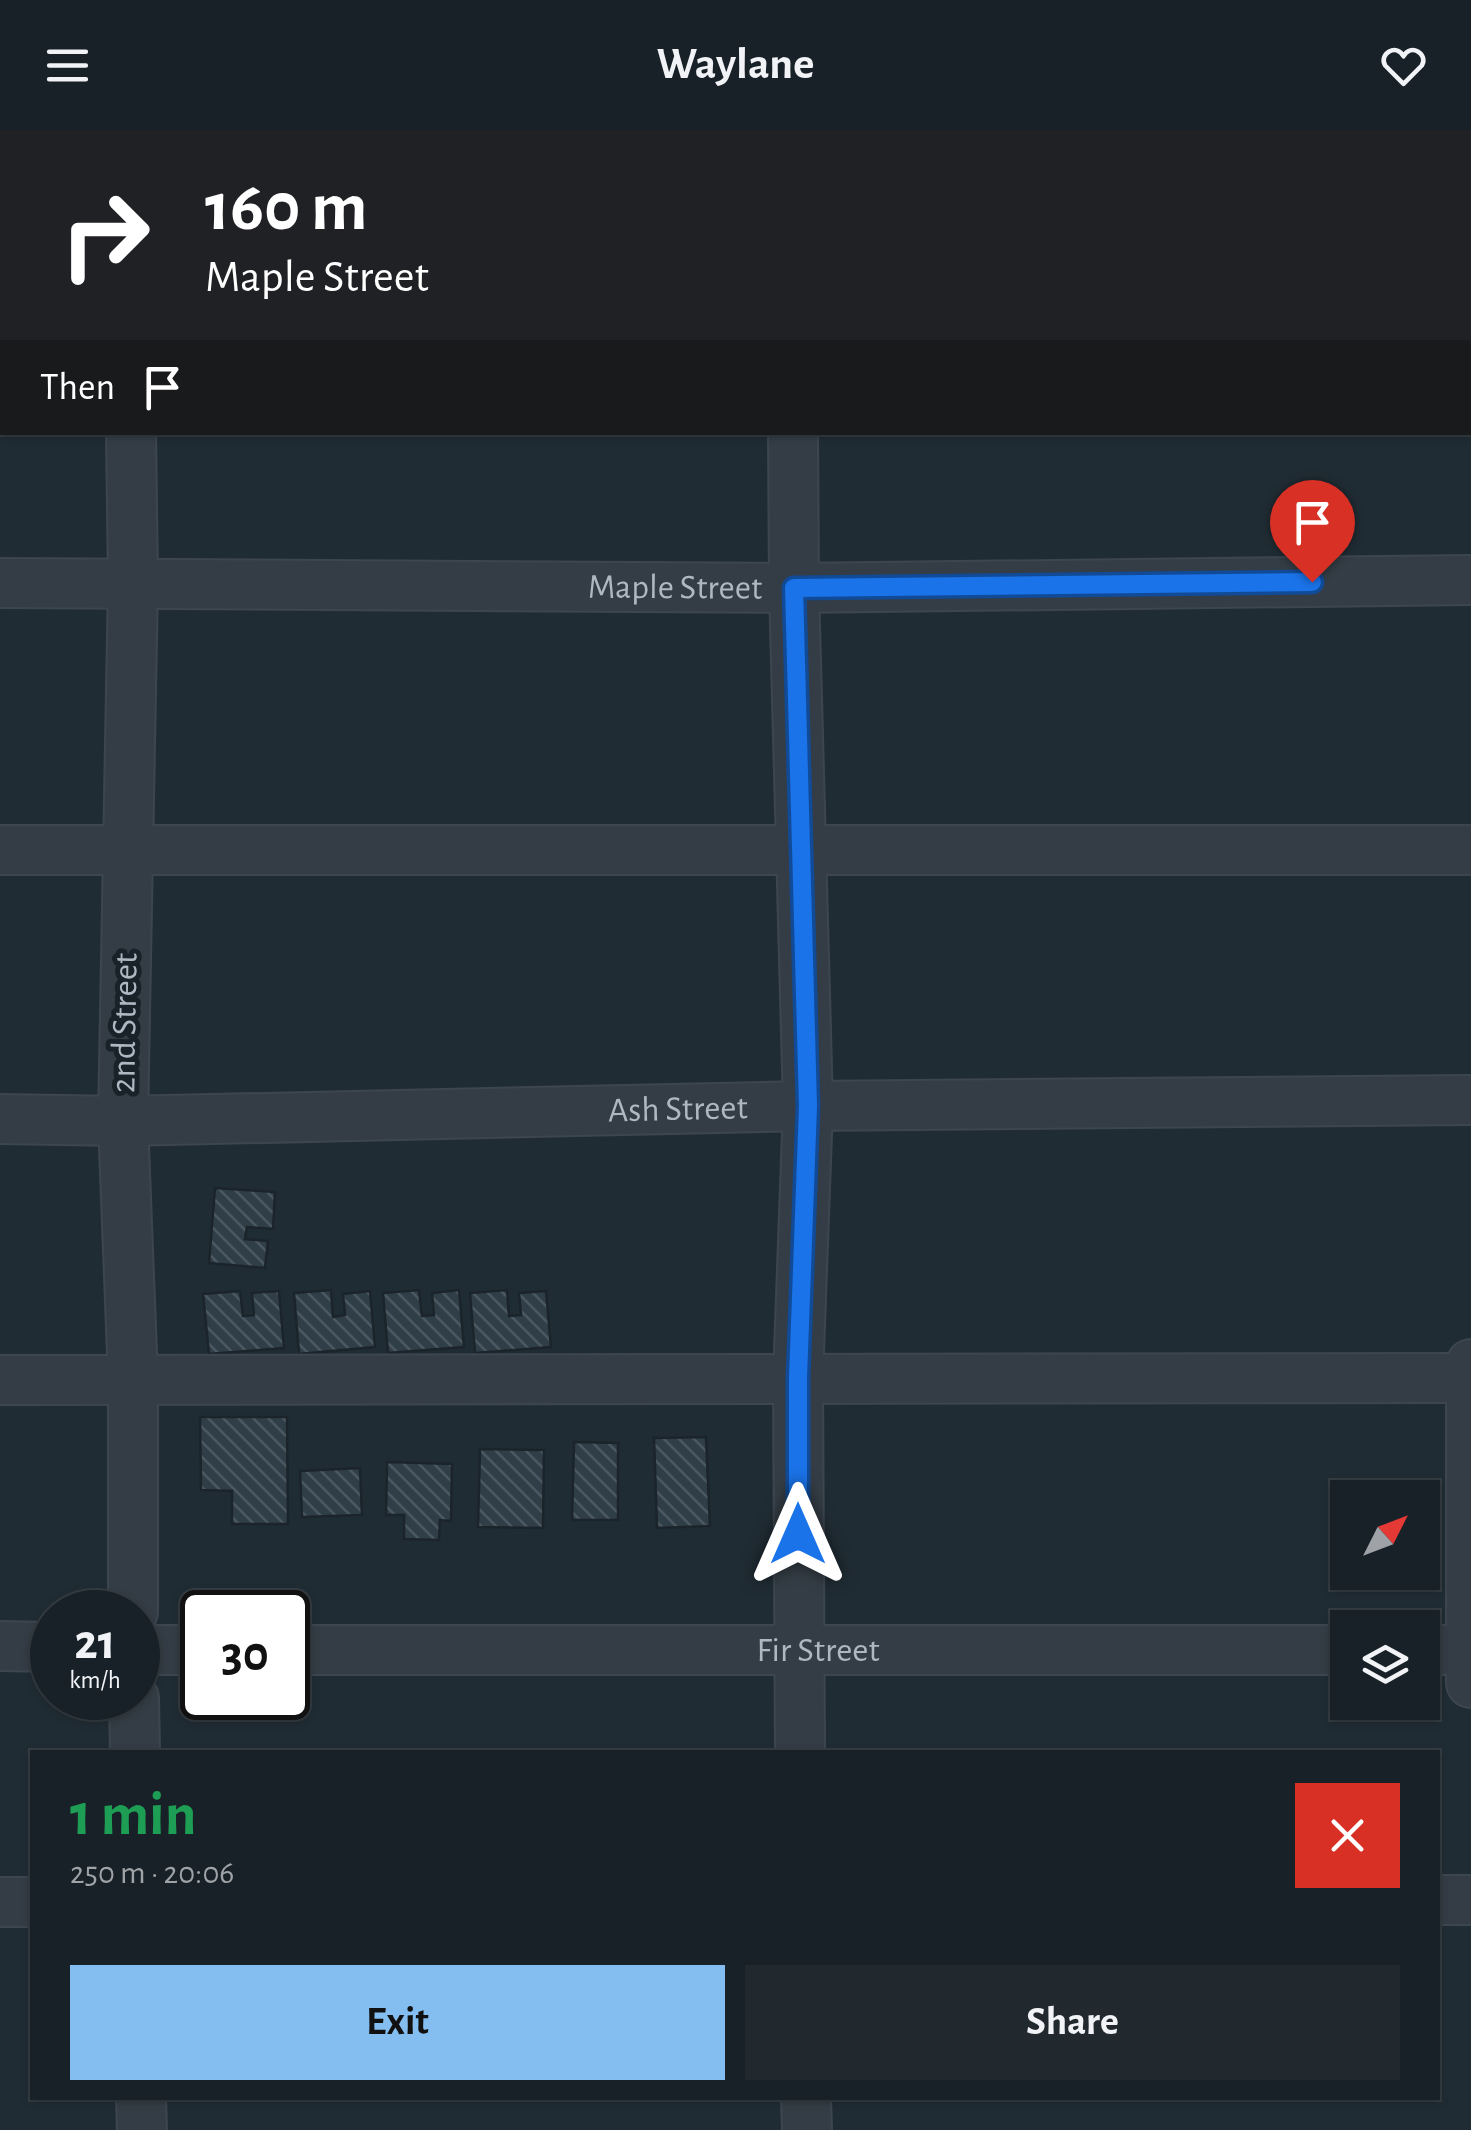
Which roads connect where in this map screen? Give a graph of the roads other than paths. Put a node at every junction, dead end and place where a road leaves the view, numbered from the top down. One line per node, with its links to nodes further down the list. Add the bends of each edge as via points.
1 (131, 435): 5 (street, 2nd Street)
2 (793, 435): 6 (street)
3 (1471, 580): 6 (street, Maple Street)
4 (0, 583): 5 (street, Maple Street)
5 (133, 583): 6 (street, Maple Street); 7 (street, 2nd Street)
6 (794, 588): 10 (street)
7 (128, 848): 8 (street); 10 (street); 14 (street, 2nd Street)
8 (0, 850)
9 (1471, 850): 10 (street)
10 (800, 851): 12 (street)
11 (1471, 1100): 12 (street, Ash Street)
12 (808, 1106): 14 (street, Ash Street); 16 (street)
13 (0, 1120): 14 (street, Ash Street)
14 (124, 1121): 18 (street, 2nd Street)
15 (1471, 1364): 17 (street)
16 (798, 1378): 17 (street); 18 (street); 24 (street)
17 (1471, 1378): 27 (street)
18 (134, 1379): 19 (street); 20 (street, 2nd Street)
19 (0, 1380)
20 (133, 1590)
21 (0, 1646): 22 (street)
22 (30, 1647)
23 (310, 1650): 24 (street, Fir Street)
24 (798, 1650): 25 (street, Fir Street); 31 (street)
25 (1330, 1650)
26 (1440, 1650): 27 (street)
27 (1471, 1650): 28 (street)
28 (1471, 1683)
29 (134, 1720): 30 (street)
30 (135, 1750)
31 (800, 1750)
32 (1440, 1900): 33 (street)
33 (1471, 1900)
34 (0, 1902): 35 (street)
35 (30, 1902)
36 (141, 2100): 38 (street)
37 (806, 2100): 39 (street)
38 (142, 2130)
39 (807, 2130)

